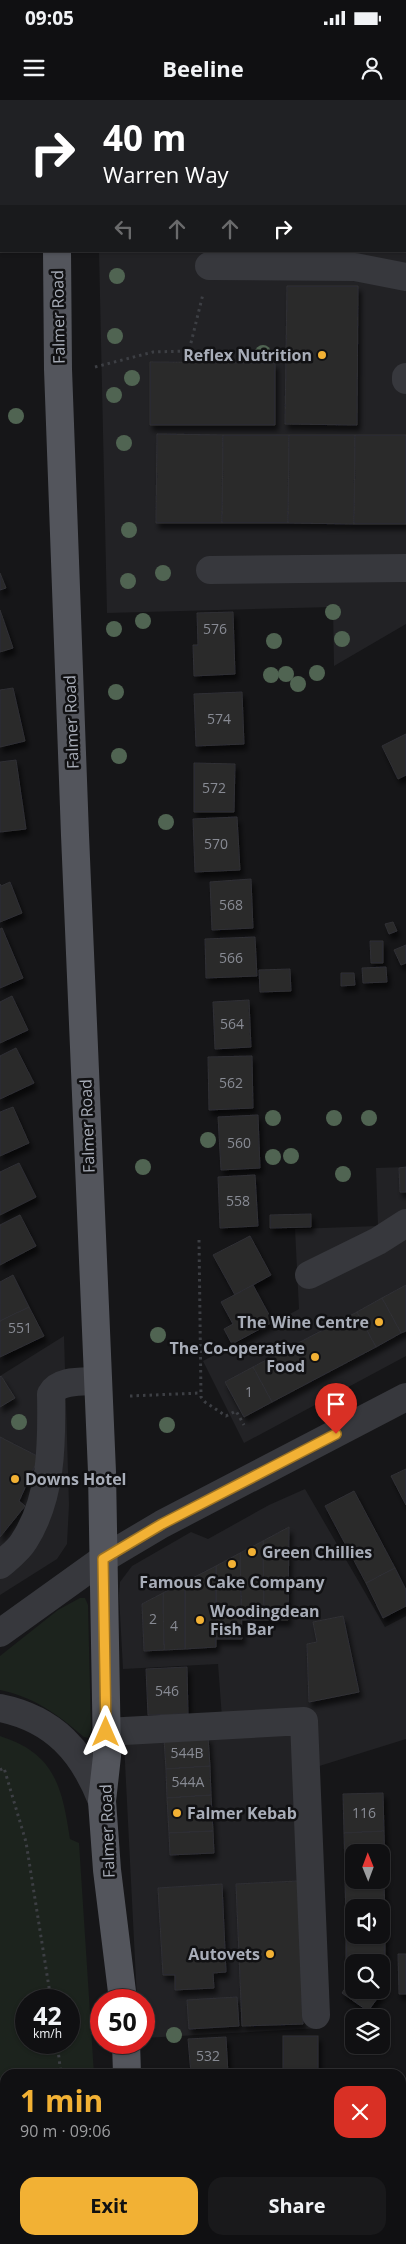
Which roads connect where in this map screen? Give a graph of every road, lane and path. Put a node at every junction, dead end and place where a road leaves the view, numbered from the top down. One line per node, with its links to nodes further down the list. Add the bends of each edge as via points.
1 (57, 252): 10 (main road, Falmer Road, via 58,369)
2 (209, 266): 3 (street, via 355,267); 4 (path, via 189,351 153,352)
3 (406, 277)
4 (95, 367)
5 (406, 568): 6 (street)
6 (210, 570)
7 (406, 1222): 9 (street, via 378,1241)
8 (199, 1240): 11 (path)
9 (308, 1275)
10 (98, 1381): 15 (main road, Falmer Road); 16 (street, via 56,1387 51,1394 51,1448 45,1490 24,1541)
11 (200, 1393): 12 (path); 14 (path, via 205,1402 226,1416 236,1411)
12 (130, 1396)
13 (406, 1396): 15 (street, via 177,1516)
14 (244, 1426)
15 (103, 1559): 17 (street); 19 (main road, Falmer Road)
16 (0, 1565)
17 (0, 1633)
18 (0, 1708): 21 (street, via 39,1722 71,1747 88,1768)
19 (106, 1732): 21 (main road, Falmer Road); 24 (street, via 304,1721)
20 (0, 1770): 22 (path, via 4,1768 26,1842)
21 (102, 1801): 23 (main road, Falmer Road)
22 (49, 1989)
23 (122, 1989)
24 (316, 2015)
25 (58, 2054): 27 (path)
26 (127, 2054): 28 (main road)
27 (60, 2069)
28 (128, 2069)

